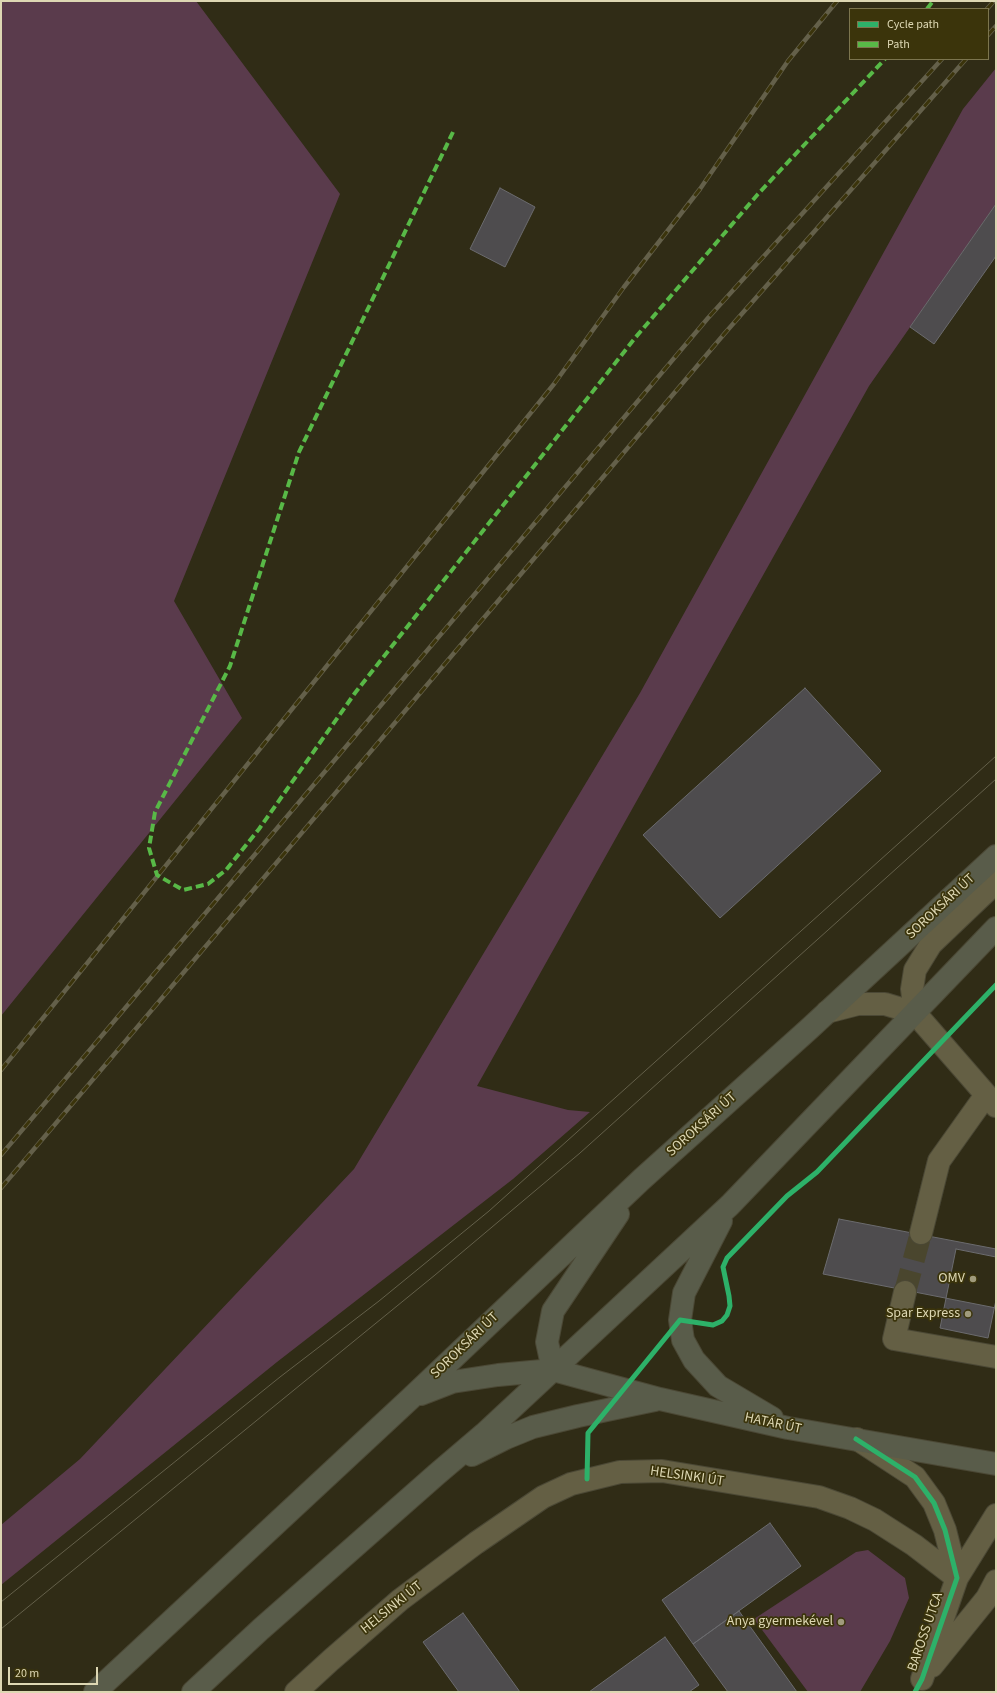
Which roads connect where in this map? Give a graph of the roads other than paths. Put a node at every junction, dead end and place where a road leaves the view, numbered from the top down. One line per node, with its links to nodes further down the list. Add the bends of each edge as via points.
1 (996, 856): 4 (main road, SOROKSÁRI ÚT)
2 (996, 882): 5 (street, via 931,944 916,970 912,989)
3 (996, 928): 5 (main road)
4 (827, 1012): 5 (street, via 858,1004 885,1004); 7 (main road, SOROKSÁRI ÚT)
5 (915, 1013): 6 (street); 8 (main road)
6 (991, 1101): 9 (street, via 939,1161)
7 (642, 1179): 12 (main road, via 553,1311 546,1342); 13 (main road, SOROKSÁRI ÚT)
8 (730, 1204): 12 (main road); 15 (main road, via 684,1293 680,1320 683,1340 694,1360 718,1386)
9 (921, 1233)
10 (905, 1292): 11 (street, via 894,1339)
11 (996, 1357)
12 (553, 1370): 13 (main road, HATÁR ÚT, via 498,1374 452,1382); 14 (main road, HATÁR ÚT); 18 (main road)
13 (411, 1398): 23 (main road)
14 (660, 1399): 15 (main road, HATÁR ÚT); 18 (main road, via 533,1427)
15 (788, 1428): 16 (main road, HATÁR ÚT)
16 (856, 1439): 17 (main road, HATÁR ÚT); 20 (street, via 919,1482 934,1503 945,1530)
17 (996, 1464)
18 (437, 1474): 24 (main road)
19 (996, 1515): 20 (street, BAROSS UTCA)
20 (957, 1578): 22 (street, BAROSS UTCA); 25 (street, HELSINKI ÚT, via 914,1545 875,1520 850,1508 819,1498 662,1471 620,1472 571,1484 543,1497 400,1600)
21 (996, 1581): 22 (street, BAROSS UTCA, via 987,1598)
22 (918, 1685)
23 (95, 1692)
24 (193, 1692)
25 (296, 1692)

